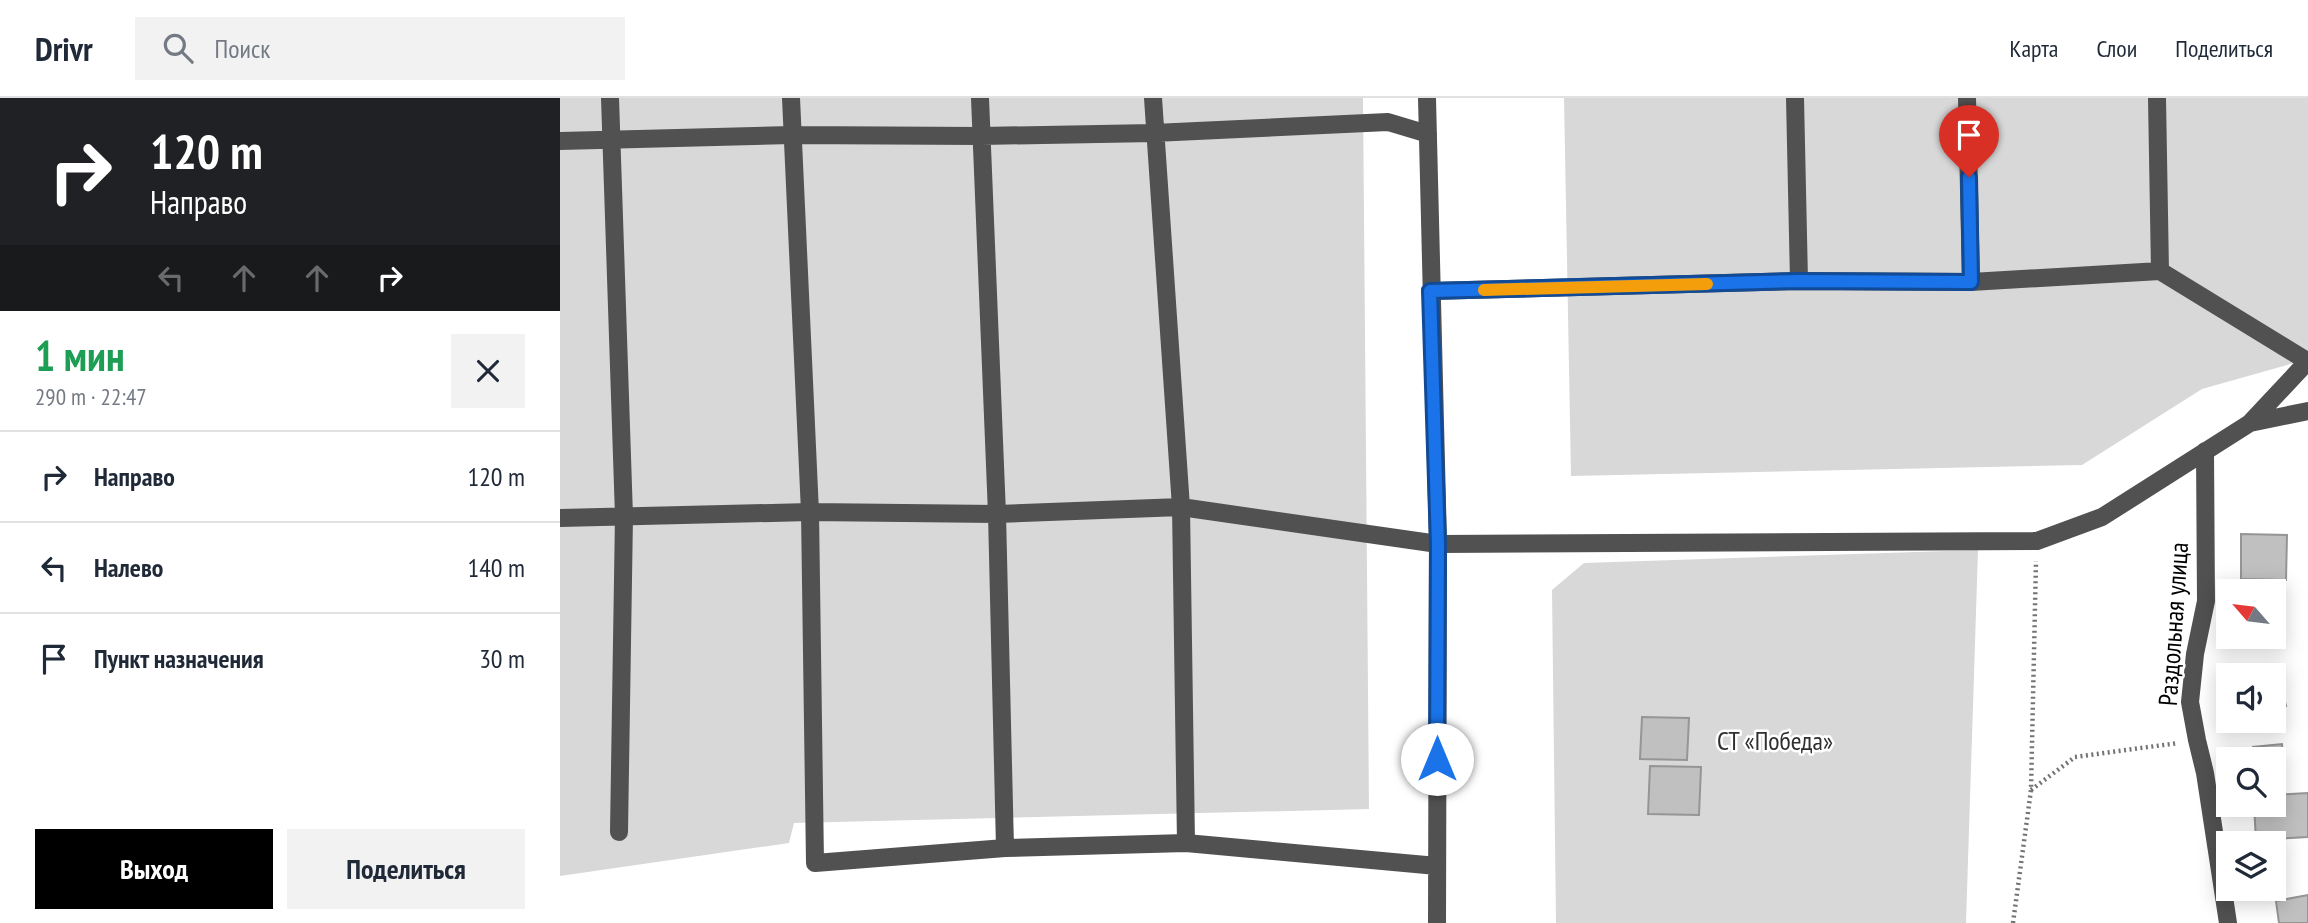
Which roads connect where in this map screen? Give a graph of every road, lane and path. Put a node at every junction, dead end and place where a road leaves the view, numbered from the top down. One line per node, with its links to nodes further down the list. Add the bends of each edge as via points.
1 (610, 98): 13 (street)
2 (791, 98): 11 (street)
3 (980, 98): 12 (street)
4 (1153, 98): 9 (street)
5 (1427, 98): 10 (street)
6 (1795, 98): 16 (street)
7 (1967, 98): 17 (street)
8 (2157, 98): 15 (street)
9 (1154, 133): 10 (street, via 1388,122); 12 (street); 23 (street)
10 (1427, 134): 18 (street)
11 (791, 135): 12 (street); 13 (street); 24 (street)
12 (981, 136): 25 (street)
13 (611, 139): 14 (street); 26 (street)
14 (560, 141)
15 (2160, 271): 17 (street); 19 (street)
16 (1799, 281): 17 (street); 18 (street)
17 (1971, 282)
18 (1430, 291): 29 (street)
19 (2308, 361): 21 (street)
20 (2308, 411): 21 (street)
21 (2249, 424): 22 (street)
22 (2205, 451): 28 (street, via 2102,517); 30 (street, Раздольная улица, via 2206,601 2190,702)
23 (1181, 507): 25 (street); 29 (street); 33 (street)
24 (810, 512): 25 (street); 26 (street); 34 (street, via 815,863)
25 (997, 514): 34 (street)
26 (624, 516): 27 (street); 32 (street)
27 (560, 518)
28 (2037, 541): 29 (street); 31 (path)
29 (1438, 544): 35 (street)
30 (2197, 740): 31 (path, via 2075,757); 38 (street, Раздольная улица)
31 (2031, 790): 37 (path)
32 (618, 832)
33 (1186, 843): 34 (street); 35 (street)
34 (1005, 848)
35 (1437, 866): 36 (street)
36 (1437, 923)
37 (2013, 923)
38 (2228, 923)

